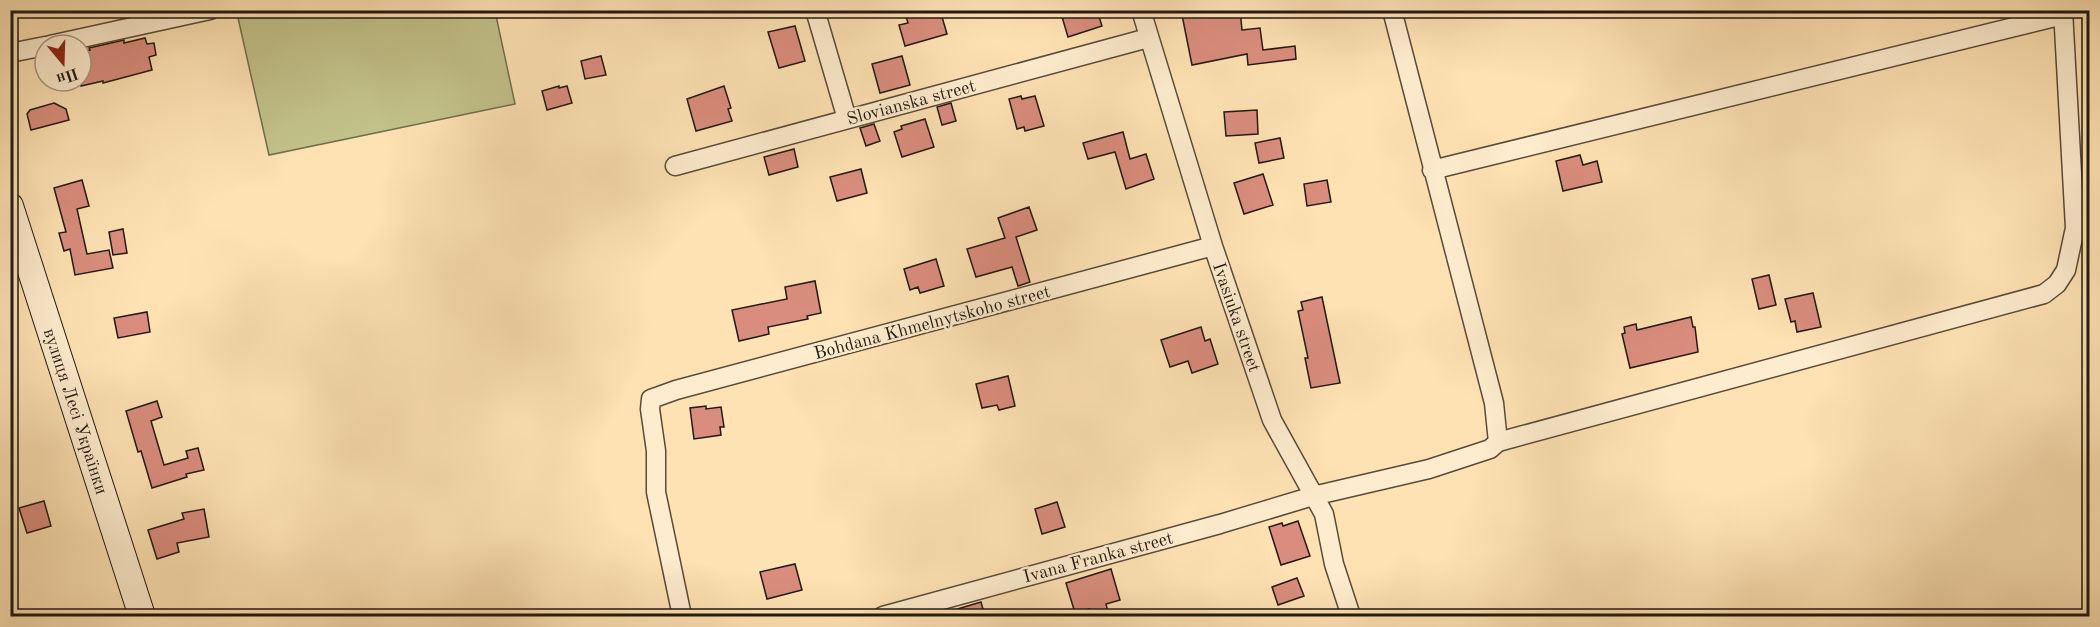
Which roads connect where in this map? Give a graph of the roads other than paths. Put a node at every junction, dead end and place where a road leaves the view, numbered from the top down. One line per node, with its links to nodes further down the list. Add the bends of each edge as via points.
1 (210, 10): 6 (street)
2 (815, 10): 10 (street)
3 (1141, 10): 7 (street, Ivasiuka street)
4 (1392, 10): 12 (street)
5 (2063, 13): 12 (street); 15 (street, Ivana Franka street, via 2075,228 2066,270 2044,294)
6 (93, 36)
7 (1148, 38): 10 (street, Slovianska street); 14 (street, Ivasiuka street)
8 (33, 48): 9 (street)
9 (10, 53)
10 (847, 119): 11 (street, Slovianska street)
11 (675, 166)
12 (1432, 170): 15 (street, via 1494,403)
13 (10, 206): 17 (street, вулиця Лесі Українки)
14 (1213, 246): 16 (street, Ivasiuka street, via 1272,420); 18 (street, Bohdana Khmelnytskoho street, via 651,399 656,492)
15 (1498, 442): 16 (street, Ivana Franka street, via 1490,449 1429,469)
16 (1313, 496): 19 (street, Ivana Franka street); 20 (street, Ivasiuka street, via 1324,514 1334,564)
17 (142, 616)
18 (682, 616)
19 (883, 616)
20 (1351, 616)

